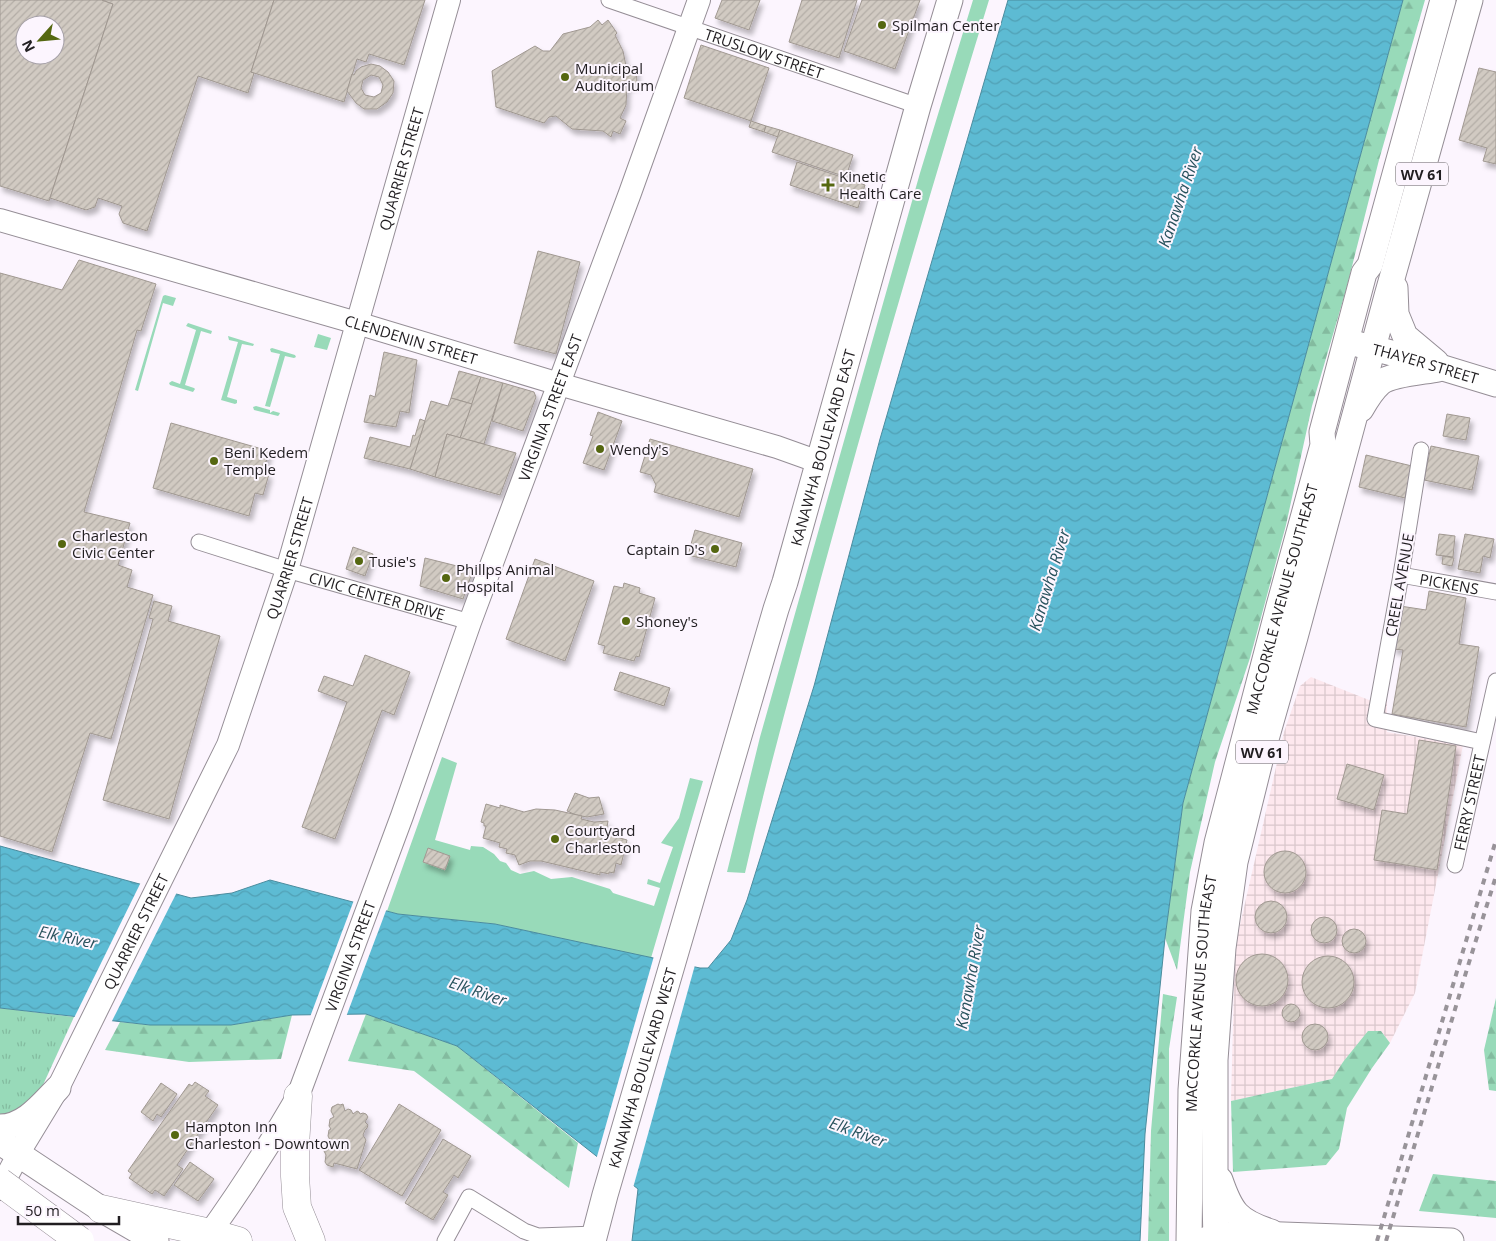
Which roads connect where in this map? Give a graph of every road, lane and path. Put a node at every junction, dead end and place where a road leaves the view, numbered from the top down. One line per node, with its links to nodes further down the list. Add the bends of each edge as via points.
1 (449, 0): 12 (main road, QUARRIER STREET)
2 (609, 0): 7 (street, TRUSLOW STREET)
3 (699, 0): 7 (main road, VIRGINIA STREET EAST)
4 (950, 0): 8 (main road, KANAWHA BOULEVARD EAST)
5 (1443, 0): 10 (main road, MACCORKLE AVENUE SOUTHEAST / WV 61)
6 (1470, 0): 11 (main road, MACCORKLE AVENUE SOUTHEAST / WV 61)
7 (689, 27): 8 (street, TRUSLOW STREET); 15 (main road, VIRGINIA STREET EAST)
8 (918, 106): 20 (main road, KANAWHA BOULEVARD EAST)
9 (0, 220): 12 (main road, CLENDENIN STREET)
10 (1370, 265): 13 (main road, WV 61); 18 (main road, MACCORKLE AVENUE SOUTHEAST / WV 61, via 1364,273 1322,432)
11 (1395, 268): 13 (main road, MACCORKLE AVENUE SOUTHEAST / WV 61); 14 (main road, via 1396,314 1405,336)
12 (357, 323): 15 (main road, CLENDENIN STREET); 22 (main road, QUARRIER STREET)
13 (1364, 345): 14 (main road, THAYER STREET); 17 (main road, MACCORKLE AVENUE SOUTHEAST / WV 61); 18 (main road, WV 61, via 1332,431)
14 (1443, 368): 16 (main road, THAYER STREET); 17 (main road, via 1386,379)
15 (559, 384): 20 (main road, CLENDENIN STREET); 25 (main road, VIRGINIA STREET EAST)
16 (1496, 384)
17 (1355, 417): 35 (main road, MACCORKLE AVENUE SOUTHEAST / WV 61, via 1235,862 1223,948 1216,1051)
18 (1323, 445): 50 (main road, MACCORKLE AVENUE SOUTHEAST / WV 61, via 1217,842 1204,911 1191,1090)
19 (1421, 450): 23 (street, CREEL AVENUE)
20 (819, 462): 30 (main road, KANAWHA BOULEVARD EAST)
21 (199, 542): 22 (street, CIVIC CENTER DRIVE)
22 (287, 570): 25 (street, CIVIC CENTER DRIVE); 31 (main road, QUARRIER STREET, via 228,745)
23 (1401, 575): 24 (street, PICKENS); 27 (street, CREEL AVENUE, via 1375,719)
24 (1496, 592)
25 (470, 622): 28 (main road, VIRGINIA STREET EAST)
26 (1496, 681): 27 (street, FERRY STREET)
27 (1482, 742): 29 (street, FERRY STREET)
28 (402, 816): 32 (main road, VIRGINIA STREET)
29 (1455, 865)
30 (693, 894): 42 (main road, KANAWHA BOULEVARD WEST)
31 (58, 1088): 33 (main road, via 26,1118); 34 (main road, QUARRIER STREET)
32 (298, 1096): 41 (main road, VIRGINIA STREET, via 244,1185); 48 (highway, via 294,1146 297,1207)
33 (0, 1127)
34 (9, 1148): 37 (main road, QUARRIER STREET); 39 (main road)
35 (1215, 1166): 40 (main road, via 1232,1209 1242,1220); 44 (main road, MACCORKLE AVENUE SOUTHEAST / WV 61)
36 (0, 1182): 46 (highway, bridge)
37 (0, 1189)
38 (0, 1199): 45 (highway)
39 (101, 1209): 41 (highway); 43 (main road)
40 (1280, 1234): 44 (main road); 51 (main road)
41 (207, 1237): 47 (highway)
42 (595, 1237): 49 (street, via 538,1236 468,1197)
43 (147, 1238)
44 (1212, 1239)
45 (68, 1241)
46 (80, 1241)
47 (238, 1241)
48 (311, 1241)
49 (445, 1241)
50 (1190, 1241)
51 (1451, 1241)

